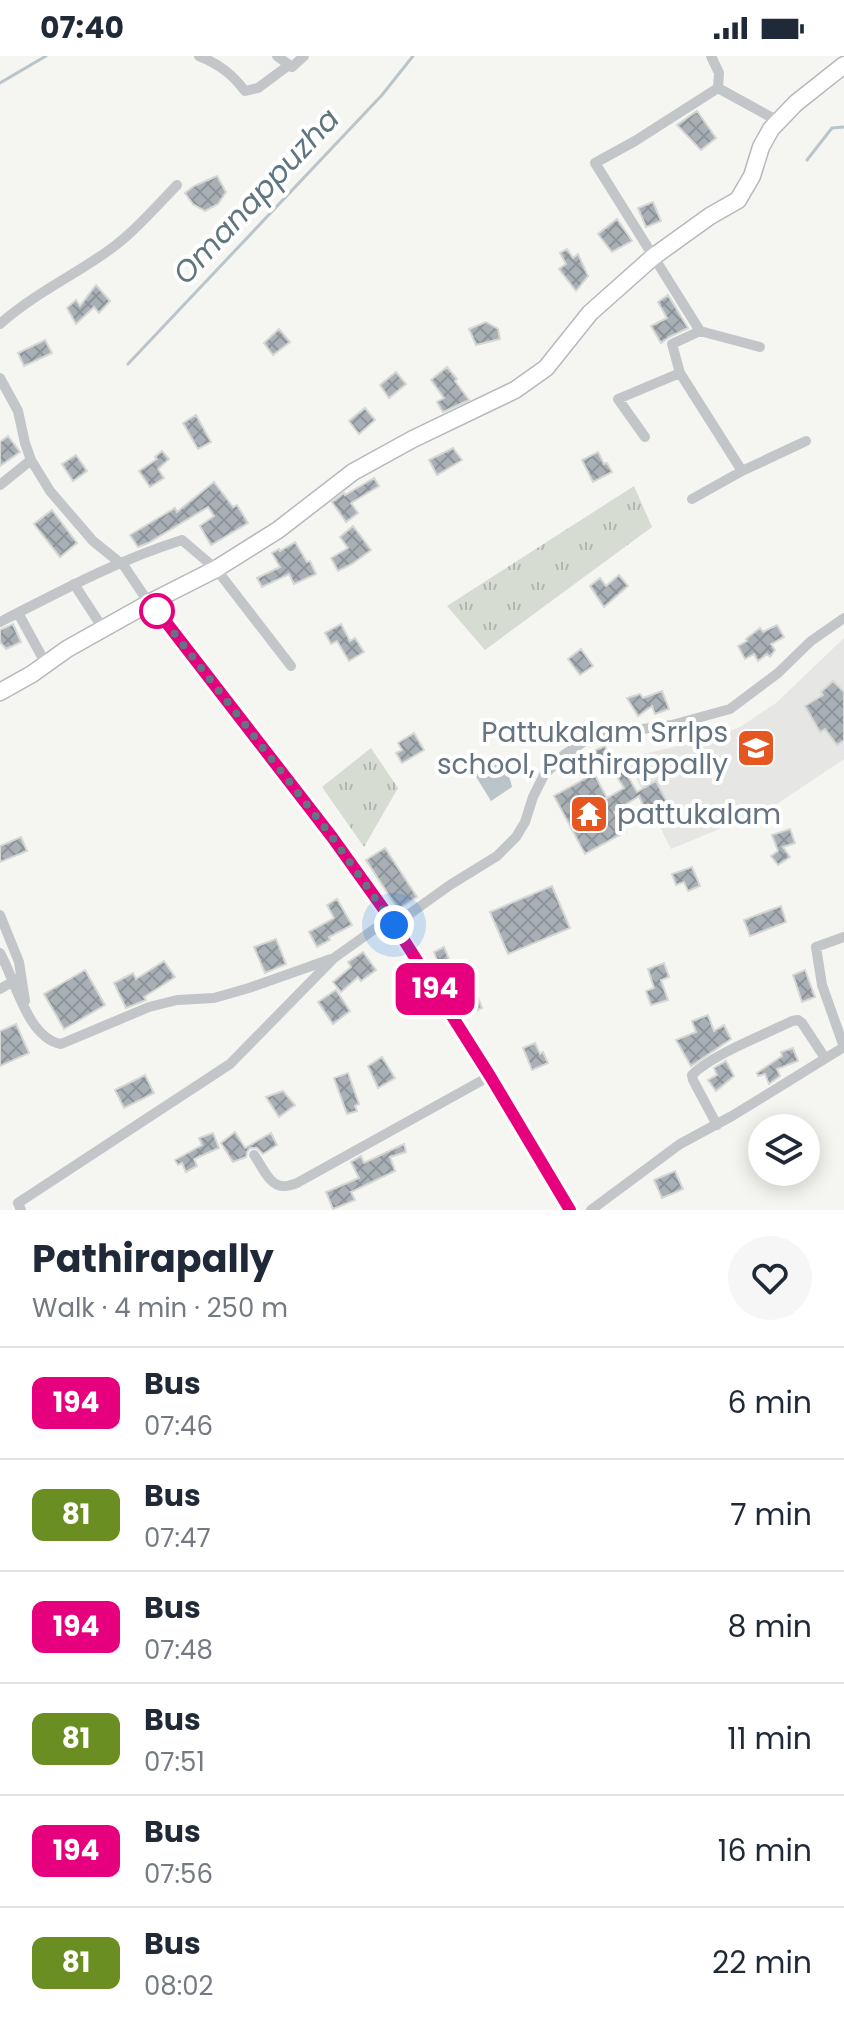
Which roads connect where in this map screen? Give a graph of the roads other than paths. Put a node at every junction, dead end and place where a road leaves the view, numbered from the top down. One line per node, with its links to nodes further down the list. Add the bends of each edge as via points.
1 (199, 56): 5 (street, via 218,64 245,91 258,88)
2 (277, 56): 5 (street)
3 (304, 56): 5 (street)
4 (711, 56): 7 (street, via 719,73)
5 (289, 65)
6 (844, 65): 8 (main road)
7 (718, 88): 8 (street); 10 (street, via 595,163)
8 (778, 121): 10 (main road, via 738,200)
9 (177, 185): 11 (street, via 128,236)
10 (653, 257): 12 (street); 23 (main road, via 590,313 546,368 515,390 353,472)
11 (0, 324)
12 (700, 331): 13 (street); 14 (street, via 672,344)
13 (760, 347)
14 (680, 373): 16 (street, via 618,399); 19 (street)
15 (0, 378): 18 (street, via 18,411)
16 (645, 437)
17 (806, 441): 19 (street)
18 (31, 460): 20 (street); 22 (street, via 93,541)
19 (742, 471): 21 (street)
20 (0, 485)
21 (692, 499)
22 (121, 563): 23 (street, via 182,540); 24 (street); 25 (street)
23 (216, 569): 25 (main road); 31 (street)
24 (74, 584): 26 (street); 29 (street)
25 (149, 603): 29 (main road); 34 (main road)
26 (18, 613): 28 (street); 30 (street)
27 (844, 618): 34 (street, via 730,709 586,740 544,775 525,822 497,856)
28 (0, 622)
29 (104, 630): 30 (main road)
30 (46, 664): 32 (main road)
31 (291, 666)
32 (0, 692)
33 (0, 915): 38 (street, via 19,962)
34 (392, 921): 37 (street); 42 (main road)
35 (844, 937): 40 (street, via 816,947 822,985)
36 (0, 953): 38 (street)
37 (334, 958): 38 (street, via 214,998 149,1007 61,1044 28,1015); 45 (street, via 230,1064 18,1203)
38 (17, 978): 39 (street)
39 (0, 989)
40 (844, 1047): 41 (street)
41 (825, 1058): 43 (street); 43 (street, via 798,1020 703,1066 693,1080)
42 (490, 1076): 44 (street, via 297,1183 278,1186); 46 (main road)
43 (717, 1125): 47 (street, via 680,1144)
44 (254, 1155)
45 (21, 1210)
46 (570, 1210)
47 (591, 1210)

